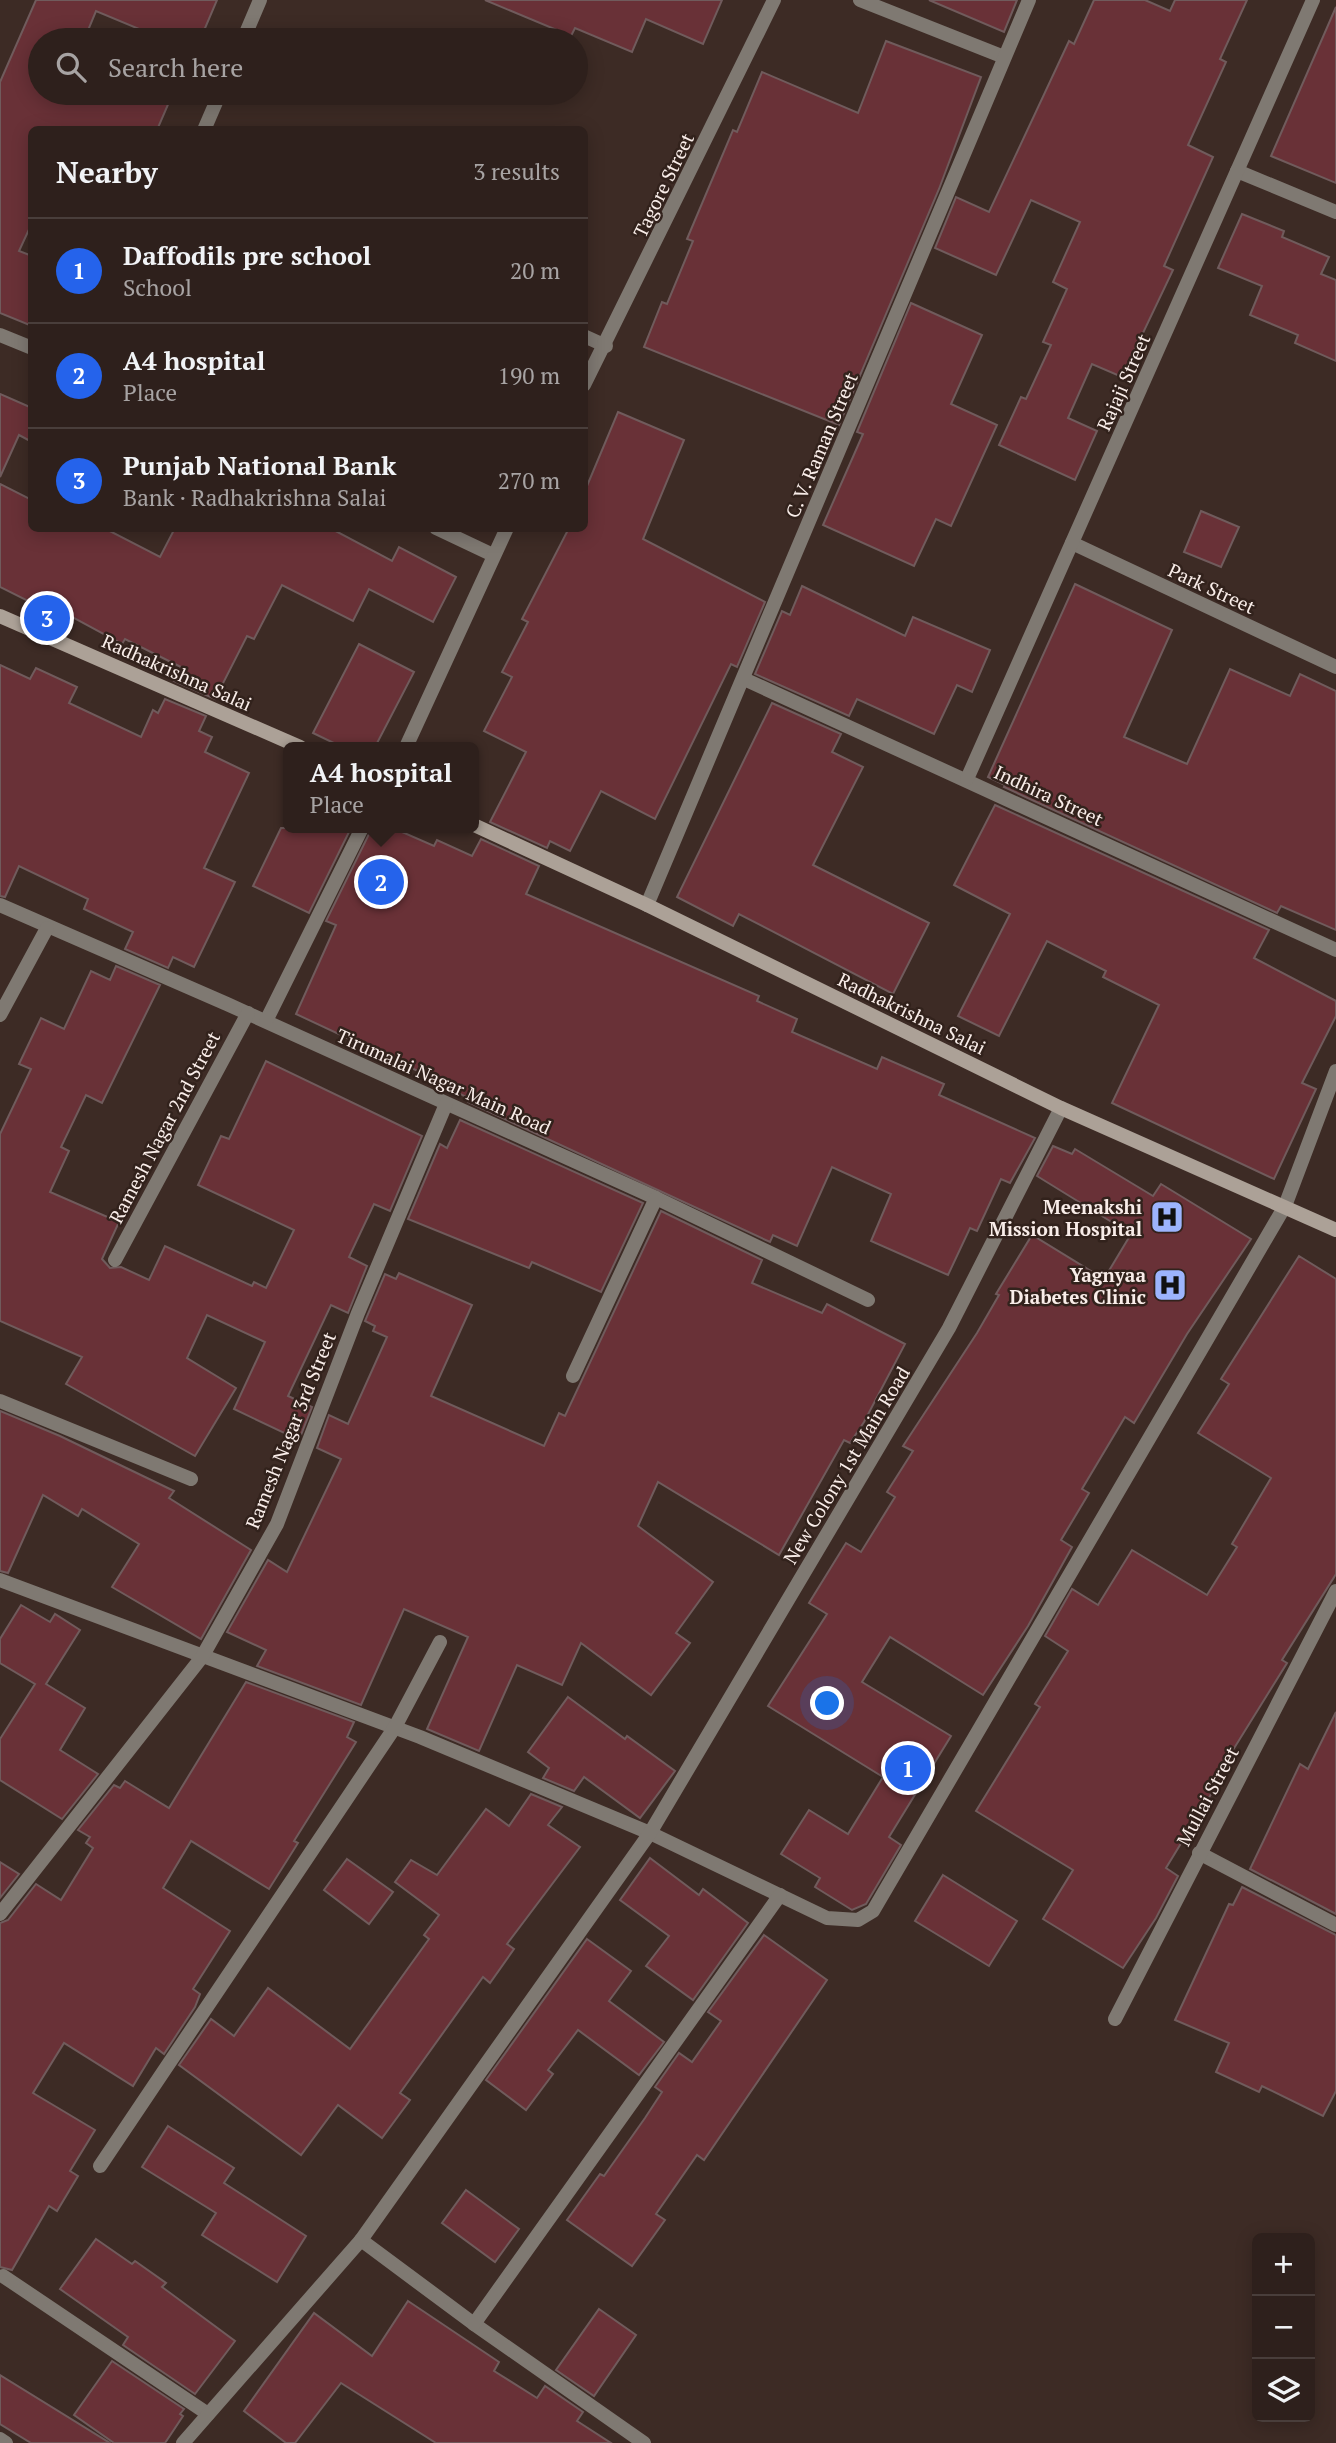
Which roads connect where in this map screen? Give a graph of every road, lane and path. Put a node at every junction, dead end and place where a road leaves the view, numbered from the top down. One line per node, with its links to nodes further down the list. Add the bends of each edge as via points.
1 (260, 0): 6 (street)
2 (774, 0): 15 (street, Tagore Street)
3 (860, 0): 7 (street)
4 (1029, 0): 7 (street, C. V. Raman Street)
5 (1314, 0): 10 (street, Rajaji Street)
6 (248, 28)
7 (1004, 57): 23 (street, C. V. Raman Street)
8 (215, 105): 9 (street)
9 (206, 126)
10 (1237, 171): 11 (street); 19 (street, Rajaji Street)
11 (1336, 212)
12 (0, 335): 14 (street)
13 (588, 338): 15 (street)
14 (28, 346)
15 (606, 346): 16 (street, Tagore Street)
16 (588, 378)
17 (445, 532): 20 (street)
18 (506, 532): 20 (street)
19 (1072, 543): 22 (street, Park Street); 26 (street, Rajaji Street)
20 (494, 555): 25 (street)
21 (0, 616): 24 (street, Radhakrishna Salai)
22 (1336, 667)
23 (744, 679): 26 (street, Indhira Street); 30 (street, C. V. Raman Street)
24 (289, 742)
25 (407, 742)
26 (967, 779): 32 (street, Indhira Street)
27 (479, 827): 30 (street, Radhakrishna Salai)
28 (360, 833): 35 (street)
29 (0, 905): 31 (street, Tirumalai Nagar Main Road)
30 (647, 905): 38 (street, Radhakrishna Salai)
31 (47, 928): 33 (street, Tirumalai Nagar Main Road); 34 (street)
32 (1336, 950)
33 (248, 1013): 35 (street, Tirumalai Nagar Main Road); 42 (street, Ramesh Nagar 2nd Street)
34 (0, 1014)
35 (266, 1021): 37 (street, Tirumalai Nagar Main Road)
36 (1336, 1071): 40 (street)
37 (446, 1104): 39 (street, Tirumalai Nagar Main Road); 50 (street, Ramesh Nagar 3rd Street, via 358,1313 277,1524)
38 (1061, 1108): 40 (street, Radhakrishna Salai); 52 (street, New Colony 1st Main Road, via 949,1328)
39 (656, 1198): 43 (street, Tirumalai Nagar Main Road); 44 (street)
40 (1285, 1206): 41 (street, Radhakrishna Salai); 54 (street, via 873,1911 858,1920 827,1918)
41 (1336, 1230)
42 (115, 1260)
43 (868, 1300)
44 (573, 1377)
45 (0, 1401): 46 (street)
46 (191, 1479)
47 (0, 1580): 50 (street)
48 (1336, 1591): 53 (street, Mullai Street)
49 (440, 1642): 51 (street)
50 (202, 1657): 51 (street); 55 (street, Ramesh Nagar 3rd Street)
51 (395, 1727): 52 (street); 58 (street)
52 (649, 1833): 54 (street); 59 (street, New Colony 1st Main Road)
53 (1199, 1853): 56 (street); 57 (street, Mullai Street)
54 (780, 1895): 61 (street)
55 (0, 1914)
56 (1336, 1925)
57 (1115, 2020)
58 (100, 2166)
59 (361, 2240): 61 (street); 62 (street, New Colony 1st Main Road)
60 (3, 2276): 62 (street)
61 (474, 2324): 66 (street)
62 (208, 2414): 65 (street, New Colony 1st Main Road)
63 (0, 2439): 64 (street)
64 (6, 2443)
65 (183, 2443)
66 (644, 2443)

